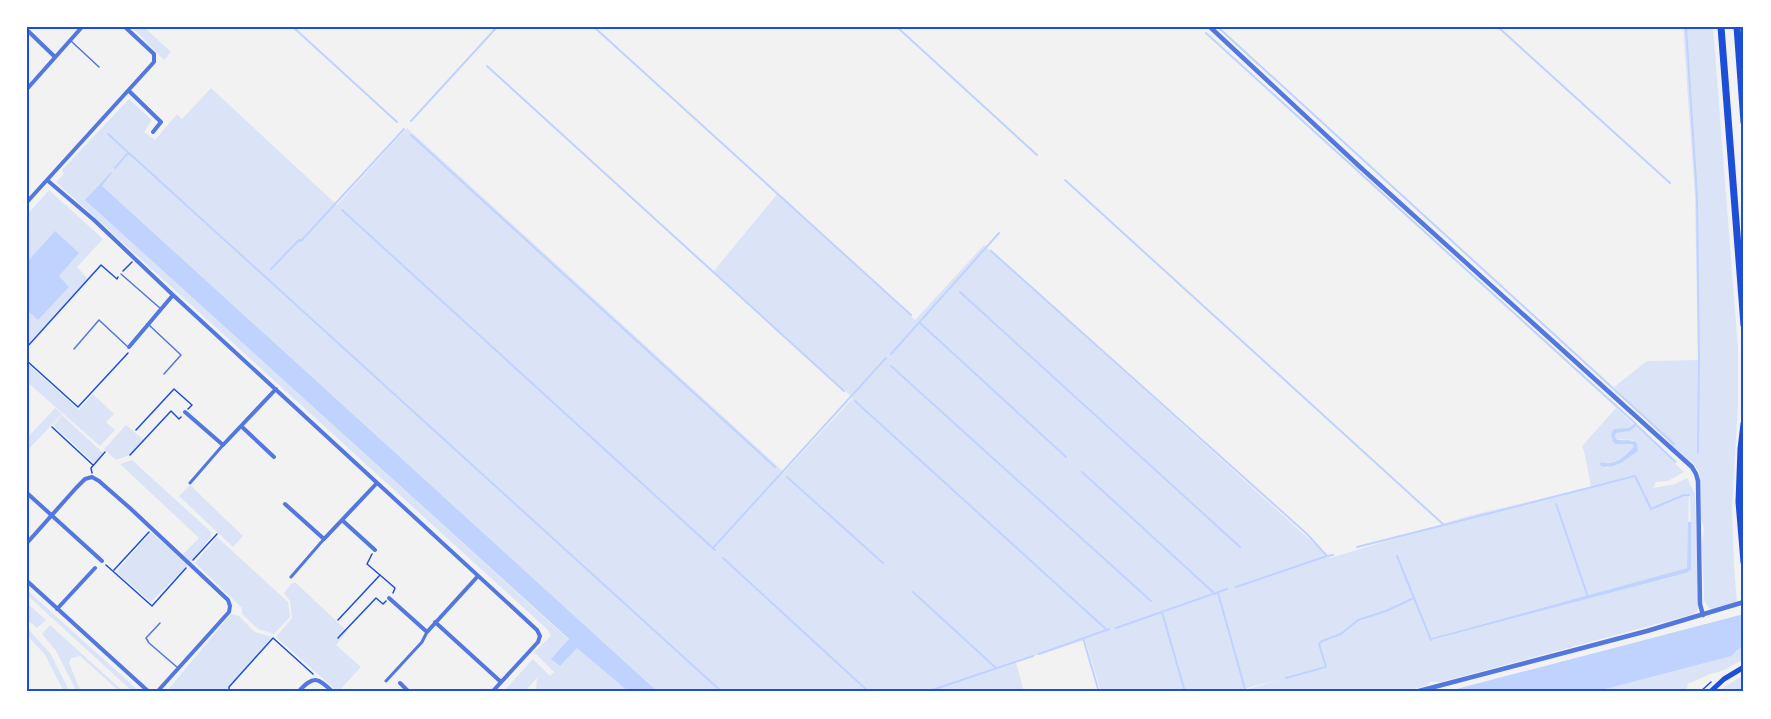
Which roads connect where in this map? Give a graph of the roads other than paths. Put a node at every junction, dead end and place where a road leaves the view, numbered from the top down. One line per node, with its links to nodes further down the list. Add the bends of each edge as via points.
1 (82, 27): 7 (street)
2 (125, 27): 11 (street, via 154,54 150,68)
3 (1210, 27): 48 (street, via 1692,467 1698,481)
4 (1721, 27): 20 (highway)
5 (1737, 27): 12 (highway)
6 (27, 30): 8 (street)
7 (70, 40): 8 (street); 9 (lane)
8 (55, 57): 10 (street)
9 (99, 67)
10 (27, 89)
11 (129, 91): 13 (street, via 161,122); 14 (street)
12 (1744, 122)
13 (153, 132)
14 (47, 180): 15 (street); 17 (street, via 94,219)
15 (27, 202)
16 (121, 274): 18 (lane)
17 (173, 296): 18 (street); 24 (street)
18 (161, 310): 19 (street)
19 (149, 324): 21 (street); 23 (lane, via 181,355)
20 (1744, 325)
21 (129, 347): 22 (lane, via 99,320)
22 (74, 349)
23 (164, 374)
24 (276, 389): 27 (street); 31 (street)
25 (185, 412): 28 (street)
26 (1744, 424): 40 (highway, via 1739,502)
27 (241, 426): 28 (street); 29 (street)
28 (223, 445): 30 (street)
29 (274, 457)
30 (190, 483)
31 (377, 483): 35 (street); 42 (street)
32 (27, 493): 34 (street)
33 (285, 504): 36 (street)
34 (52, 514): 37 (street); 39 (street); 53 (street, via 85,479 92,477 228,600 229,612)
35 (342, 520): 36 (street); 38 (street)
36 (324, 539): 43 (street)
37 (27, 543)
38 (375, 550)
39 (102, 561)
40 (1744, 562)
41 (95, 568): 47 (street)
42 (478, 576): 49 (street); 55 (street, via 540,636)
43 (291, 577)
44 (27, 581): 47 (street)
45 (389, 598): 51 (street)
46 (1744, 602): 48 (street)
47 (57, 609): 57 (street)
48 (1703, 615): 63 (street)
49 (435, 622): 51 (street); 55 (street)
50 (160, 623): 53 (lane, via 146,638)
51 (427, 632): 54 (street)
52 (1744, 667): 64 (main road)
53 (178, 669): 58 (street)
54 (386, 681)
55 (501, 682): 62 (street)
56 (400, 683): 61 (street)
57 (149, 692)
58 (157, 692)
59 (298, 692): 60 (street, via 314,680)
60 (333, 692)
61 (409, 692)
62 (492, 692)
63 (1415, 692)
64 (1710, 692)

